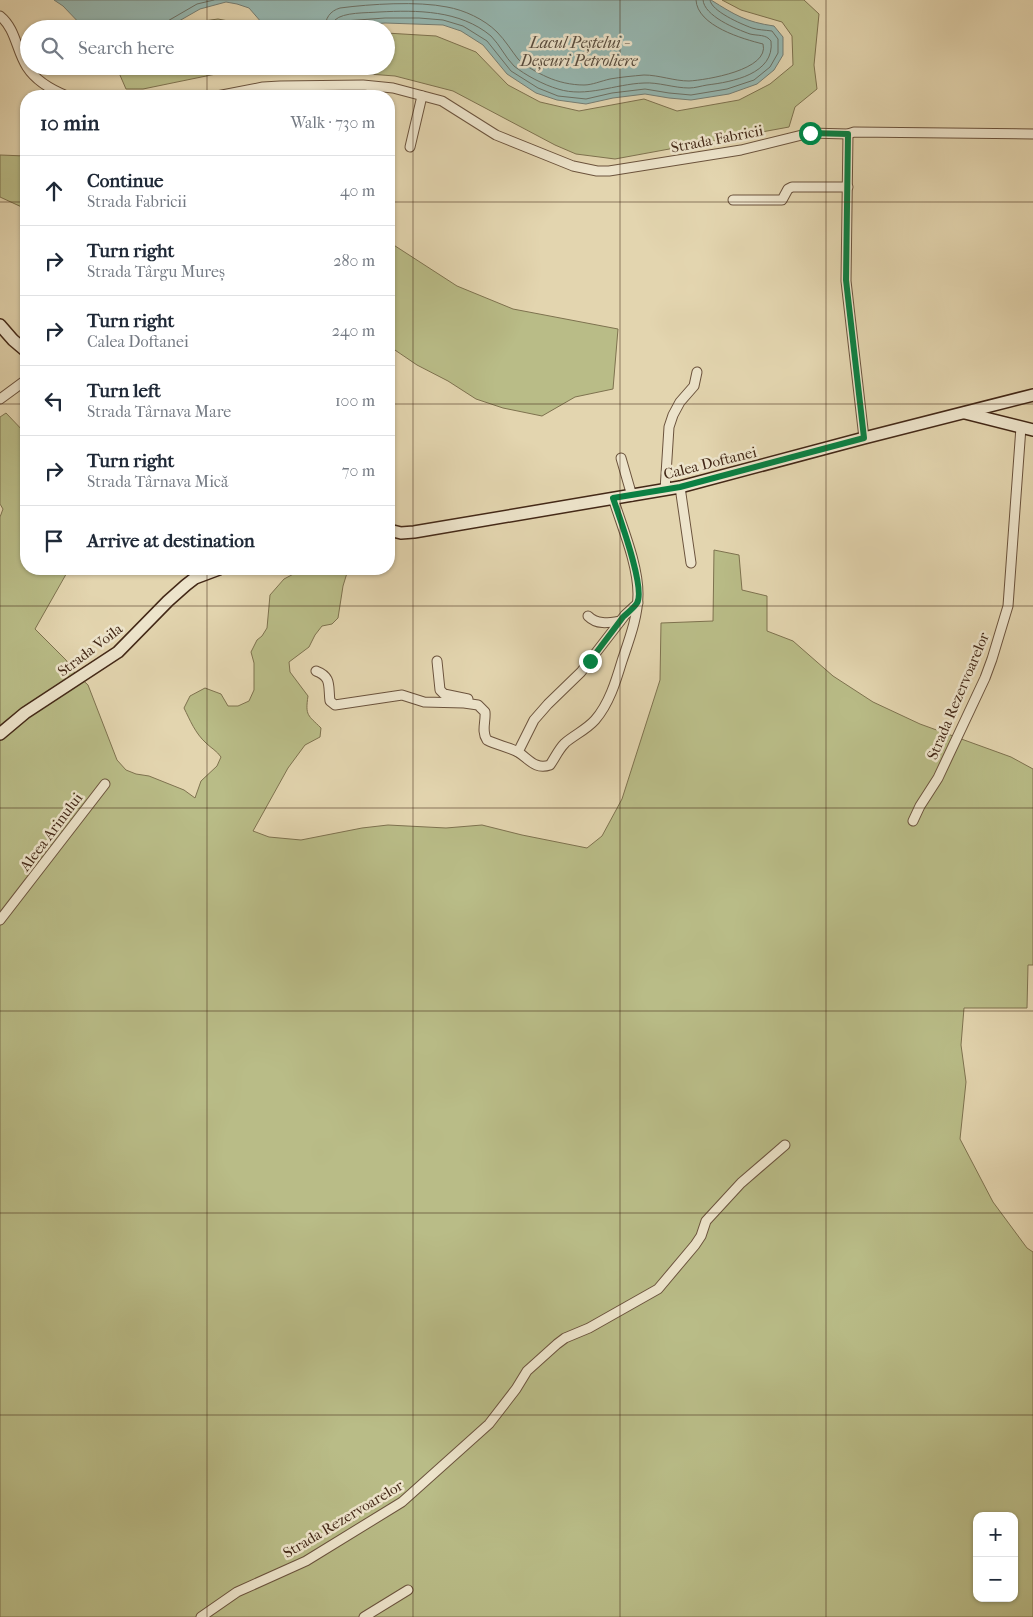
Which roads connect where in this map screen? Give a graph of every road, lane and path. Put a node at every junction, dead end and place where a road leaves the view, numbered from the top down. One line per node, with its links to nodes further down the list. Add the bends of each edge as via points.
1 (0, 16): 2 (street, via 11,28)
2 (20, 50)
3 (34, 75): 4 (street)
4 (55, 90)
5 (247, 90): 6 (street, Strada Fabricii, via 363,85 393,88)
6 (422, 96): 7 (street, Strada Fabricii, via 450,105 503,138 573,166 597,171 741,150 810,133); 9 (street)
7 (848, 134): 8 (street, Strada Fabricii); 10 (street)
8 (1033, 134)
9 (410, 147)
10 (848, 187): 11 (street, via 792,187 782,200); 21 (street, via 846,280)
11 (732, 200)
12 (0, 325): 13 (main road)
13 (20, 346)
14 (696, 372): 24 (street, via 694,386 680,402 669,426)
15 (20, 384): 17 (street)
16 (1033, 395): 18 (main road, Calea Doftanei)
17 (0, 399)
18 (964, 412): 19 (main road); 21 (main road, Calea Doftanei)
19 (1020, 427): 20 (main road); 39 (street, Strada Rezervoarelor, via 1008,606 985,678 938,778)
20 (1033, 430)
21 (864, 438): 23 (main road, Calea Doftanei)
22 (621, 458): 25 (street)
23 (680, 487): 24 (main road, Calea Doftanei); 28 (street)
24 (665, 490): 25 (main road, Calea Doftanei)
25 (632, 496): 26 (main road, Calea Doftanei)
26 (613, 498): 27 (main road, Calea Doftanei, via 414,532); 30 (street, via 636,575)
27 (395, 532)
28 (691, 563)
29 (203, 575): 36 (main road, Strada Voila, via 186,584 118,652)
30 (638, 603): 32 (street); 37 (street, via 614,684 595,720 564,744 550,765 536,766)
31 (588, 616): 32 (street, via 597,622)
32 (620, 621): 37 (street, via 581,672 534,720)
33 (437, 661): 35 (street, via 440,690)
34 (316, 671): 35 (street, via 328,680 330,701 334,705 402,695 424,702)
35 (478, 705): 37 (street, via 486,712 484,729 487,740)
36 (0, 734)
37 (518, 752)
38 (105, 784): 40 (street, Aleea Arinului)
39 (913, 821)
40 (0, 920)
41 (785, 1145): 43 (street, Strada Rezervoarelor, via 741,1183 706,1221 696,1246 658,1289 557,1344 527,1371 489,1424 402,1502 306,1561 237,1592)
42 (408, 1590): 44 (street)
43 (201, 1617)
44 (364, 1617)

